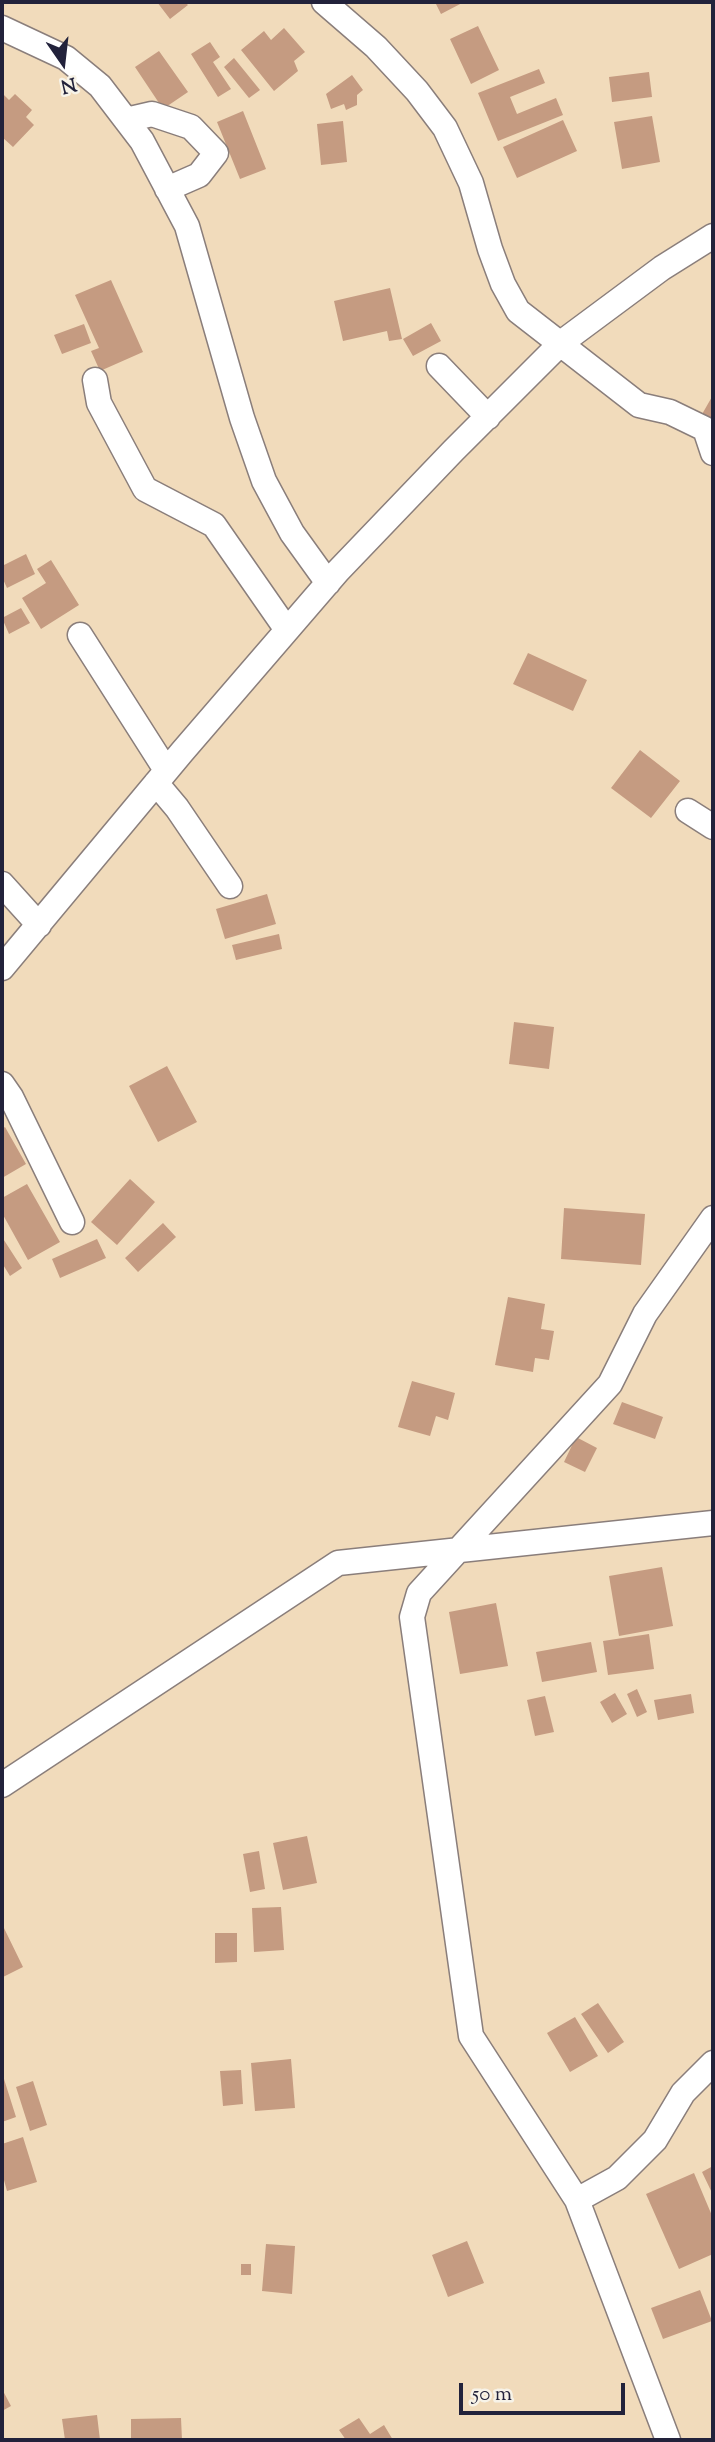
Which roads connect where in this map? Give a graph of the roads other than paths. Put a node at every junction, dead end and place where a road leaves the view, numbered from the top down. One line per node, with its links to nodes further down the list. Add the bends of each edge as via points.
1 (324, 2): 6 (street, via 393,65 445,128 471,183 503,284 518,311)
2 (2, 28): 3 (street, via 66,58 100,86)
3 (126, 120): 4 (street); 4 (street, via 152,114 191,127 216,153 199,175)
4 (167, 189): 11 (street, via 187,226 264,481 292,533)
5 (713, 236): 6 (street)
6 (561, 343): 9 (street); 10 (street, via 639,405 670,412 705,429)
7 (439, 366): 9 (street)
8 (95, 380): 12 (street, via 99,404 145,489 214,525)
9 (488, 417): 11 (street)
10 (713, 453)
11 (328, 583): 12 (street)
12 (287, 630): 14 (street)
13 (80, 635): 14 (street)
14 (161, 777): 18 (street); 19 (street)
15 (688, 811): 16 (street)
16 (713, 827)
17 (2, 884): 19 (street)
18 (230, 886)
19 (39, 925): 20 (street)
20 (2, 968)
21 (2, 1084): 23 (street)
22 (713, 1218): 25 (street, via 645,1314 610,1384)
23 (72, 1222)
24 (713, 1523): 25 (street)
25 (458, 1551): 26 (street, via 338,1563); 28 (street, via 419,1593 412,1617 471,2036)
26 (2, 1785)
27 (713, 2063): 28 (street, via 683,2093 655,2140 617,2178)
28 (578, 2200): 29 (street)
29 (668, 2440)

